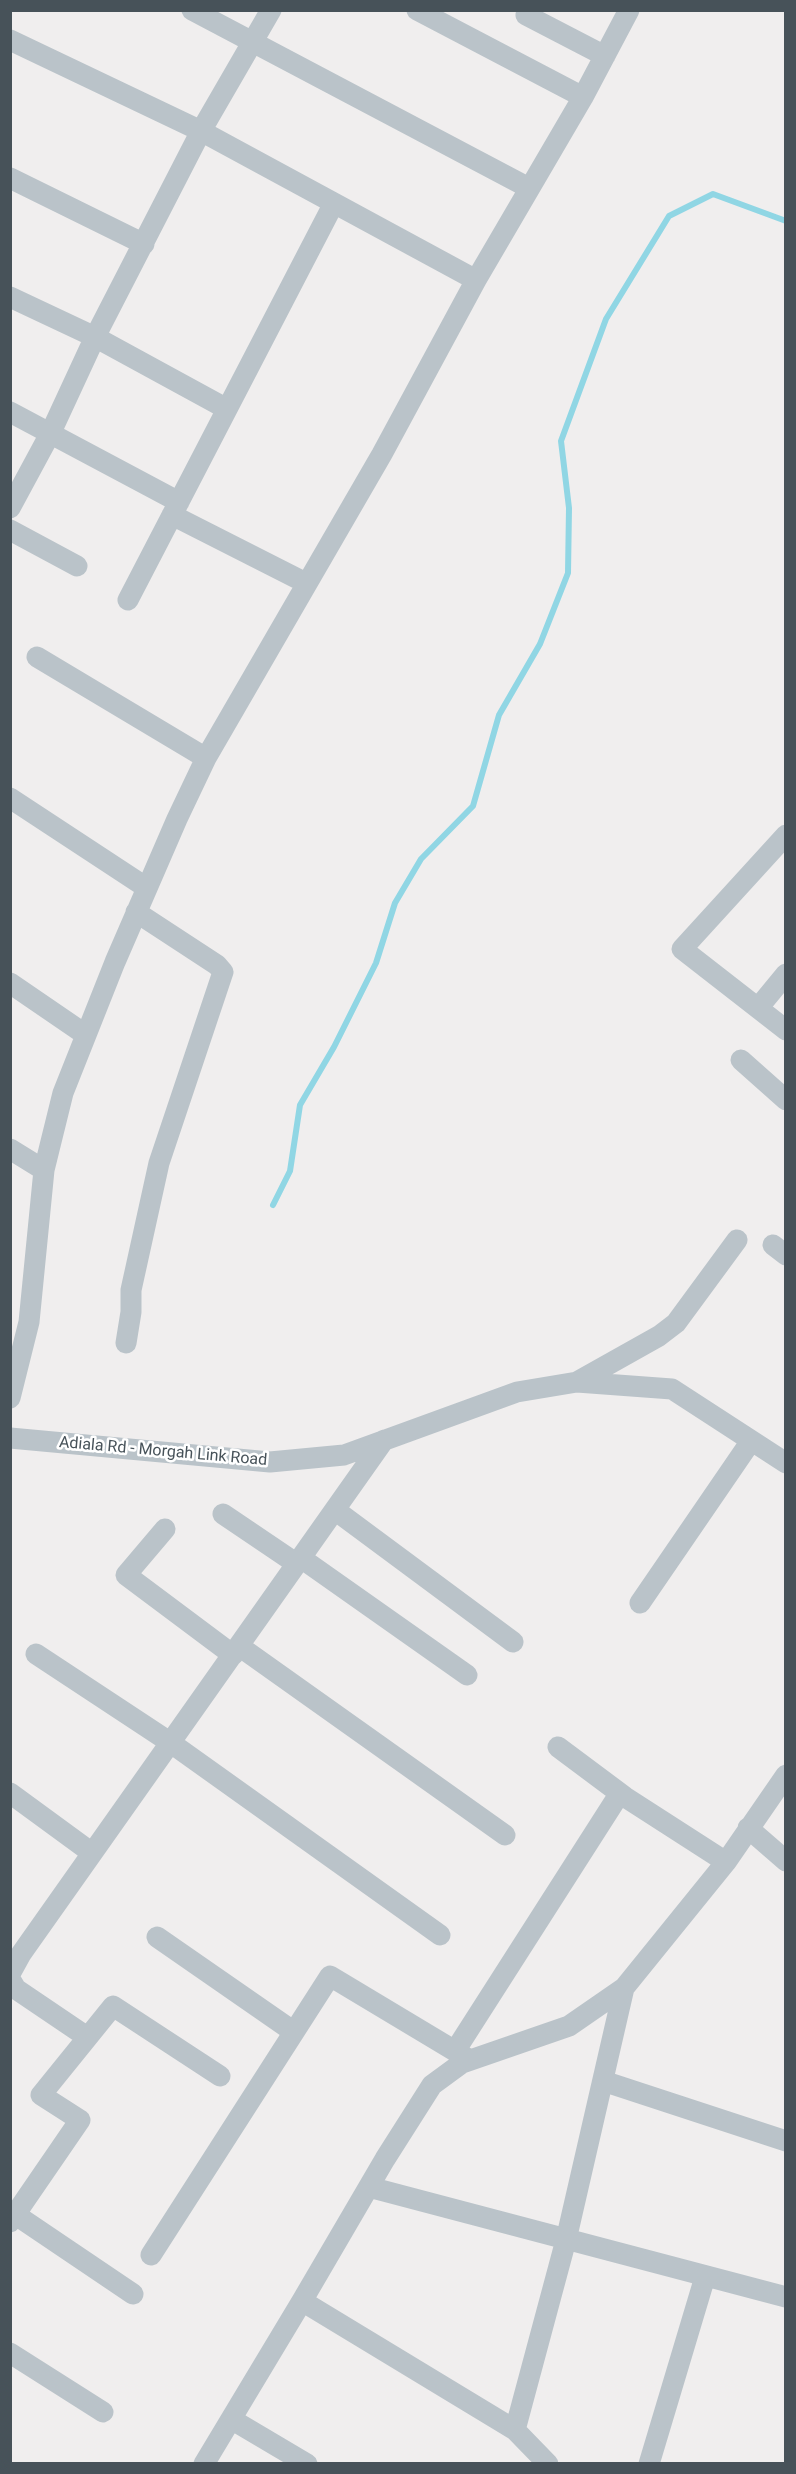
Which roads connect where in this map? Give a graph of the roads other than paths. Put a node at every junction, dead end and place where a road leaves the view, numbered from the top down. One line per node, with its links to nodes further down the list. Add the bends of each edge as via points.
1 (192, 10): 8 (street)
2 (271, 10): 8 (street)
3 (417, 10): 10 (street)
4 (629, 10): 9 (street)
5 (526, 15): 6 (street)
6 (551, 18): 9 (street)
7 (10, 40): 11 (street)
8 (253, 42): 11 (street); 13 (street)
9 (605, 56): 10 (street)
10 (583, 97): 13 (street)
11 (201, 131): 14 (street); 15 (street)
12 (10, 178): 15 (street)
13 (529, 188): 16 (street)
14 (334, 203): 16 (street); 19 (street)
15 (144, 244): 18 (street)
16 (476, 280): 26 (street, via 382,454)
17 (10, 297): 18 (street)
18 (95, 338): 19 (street); 21 (street)
19 (227, 409): 23 (street)
20 (10, 412): 21 (street)
21 (51, 432): 22 (street); 23 (street)
22 (10, 508)
23 (175, 508): 26 (street); 27 (street)
24 (10, 530): 25 (street)
25 (77, 566)
26 (306, 583): 29 (street)
27 (128, 600)
28 (37, 657): 29 (street)
29 (206, 758): 32 (street)
30 (10, 798): 32 (street)
31 (786, 835): 36 (street, via 682,949)
32 (147, 888): 33 (street)
33 (136, 912): 38 (street); 44 (street, via 217,965 223,975 159,1163 131,1290)
34 (786, 974): 36 (street)
35 (10, 983): 38 (street)
36 (758, 1008): 37 (street)
37 (786, 1030)
38 (86, 1035): 42 (street, via 63,1094)
39 (741, 1060): 40 (street)
40 (786, 1100)
41 (10, 1149): 42 (street)
42 (44, 1170): 46 (street, via 29,1322)
43 (737, 1239): 45 (street, via 676,1323)
44 (126, 1343)
45 (578, 1382): 48 (street, Adiala Rd - Morgah Link Road, via 517,1392); 49 (street, Adiala Rd - Morgah Link Road, via 672,1389)
46 (10, 1398)
47 (10, 1438): 48 (street, Adiala Rd - Morgah Link Road, via 270,1462 344,1455)
48 (384, 1440): 51 (street)
49 (752, 1441): 50 (street, Adiala Rd - Morgah Link Road); 55 (street)
50 (786, 1463)
51 (335, 1510): 54 (street); 56 (street)
52 (223, 1514): 54 (street)
53 (165, 1529): 57 (street, via 126,1575)
54 (299, 1561): 57 (street); 59 (street)
55 (640, 1603)
56 (513, 1642)
57 (236, 1651): 60 (street); 66 (street)
58 (36, 1654): 60 (street)
59 (468, 1675)
60 (171, 1743): 67 (street); 70 (street)
61 (558, 1748): 64 (street)
62 (786, 1775): 65 (street)
63 (10, 1793): 67 (street)
64 (620, 1793): 69 (street); 77 (street)
65 (748, 1828): 68 (street); 69 (street)
66 (505, 1835)
67 (92, 1853): 72 (street)
68 (786, 1861)
69 (726, 1862): 74 (street)
70 (440, 1935)
71 (157, 1936): 75 (street)
72 (16, 1950): 73 (street)
73 (10, 1976): 76 (street, via 16,1989)
74 (624, 1988): 77 (street, via 569,2026); 79 (street)
75 (294, 2032): 77 (street, via 330,1977); 84 (street)
76 (87, 2037): 78 (street, via 113,2006); 82 (street, via 41,2095 80,2120)
77 (463, 2055): 81 (street, via 462,2063 432,2085)
78 (220, 2076)
79 (603, 2081): 80 (street); 83 (street)
80 (786, 2141)
81 (369, 2187): 83 (street); 88 (street)
82 (13, 2219): 86 (street)
83 (566, 2240): 85 (street); 92 (street)
84 (151, 2255)
85 (705, 2277): 87 (street); 96 (street)
86 (133, 2294)
87 (786, 2296)
88 (302, 2301): 91 (street); 92 (street)
89 (10, 2353): 90 (street)
90 (103, 2412)
91 (231, 2419): 93 (street); 94 (street)
92 (514, 2430): 95 (street)
93 (204, 2463)
94 (307, 2463)
95 (548, 2463)
96 (649, 2463)

